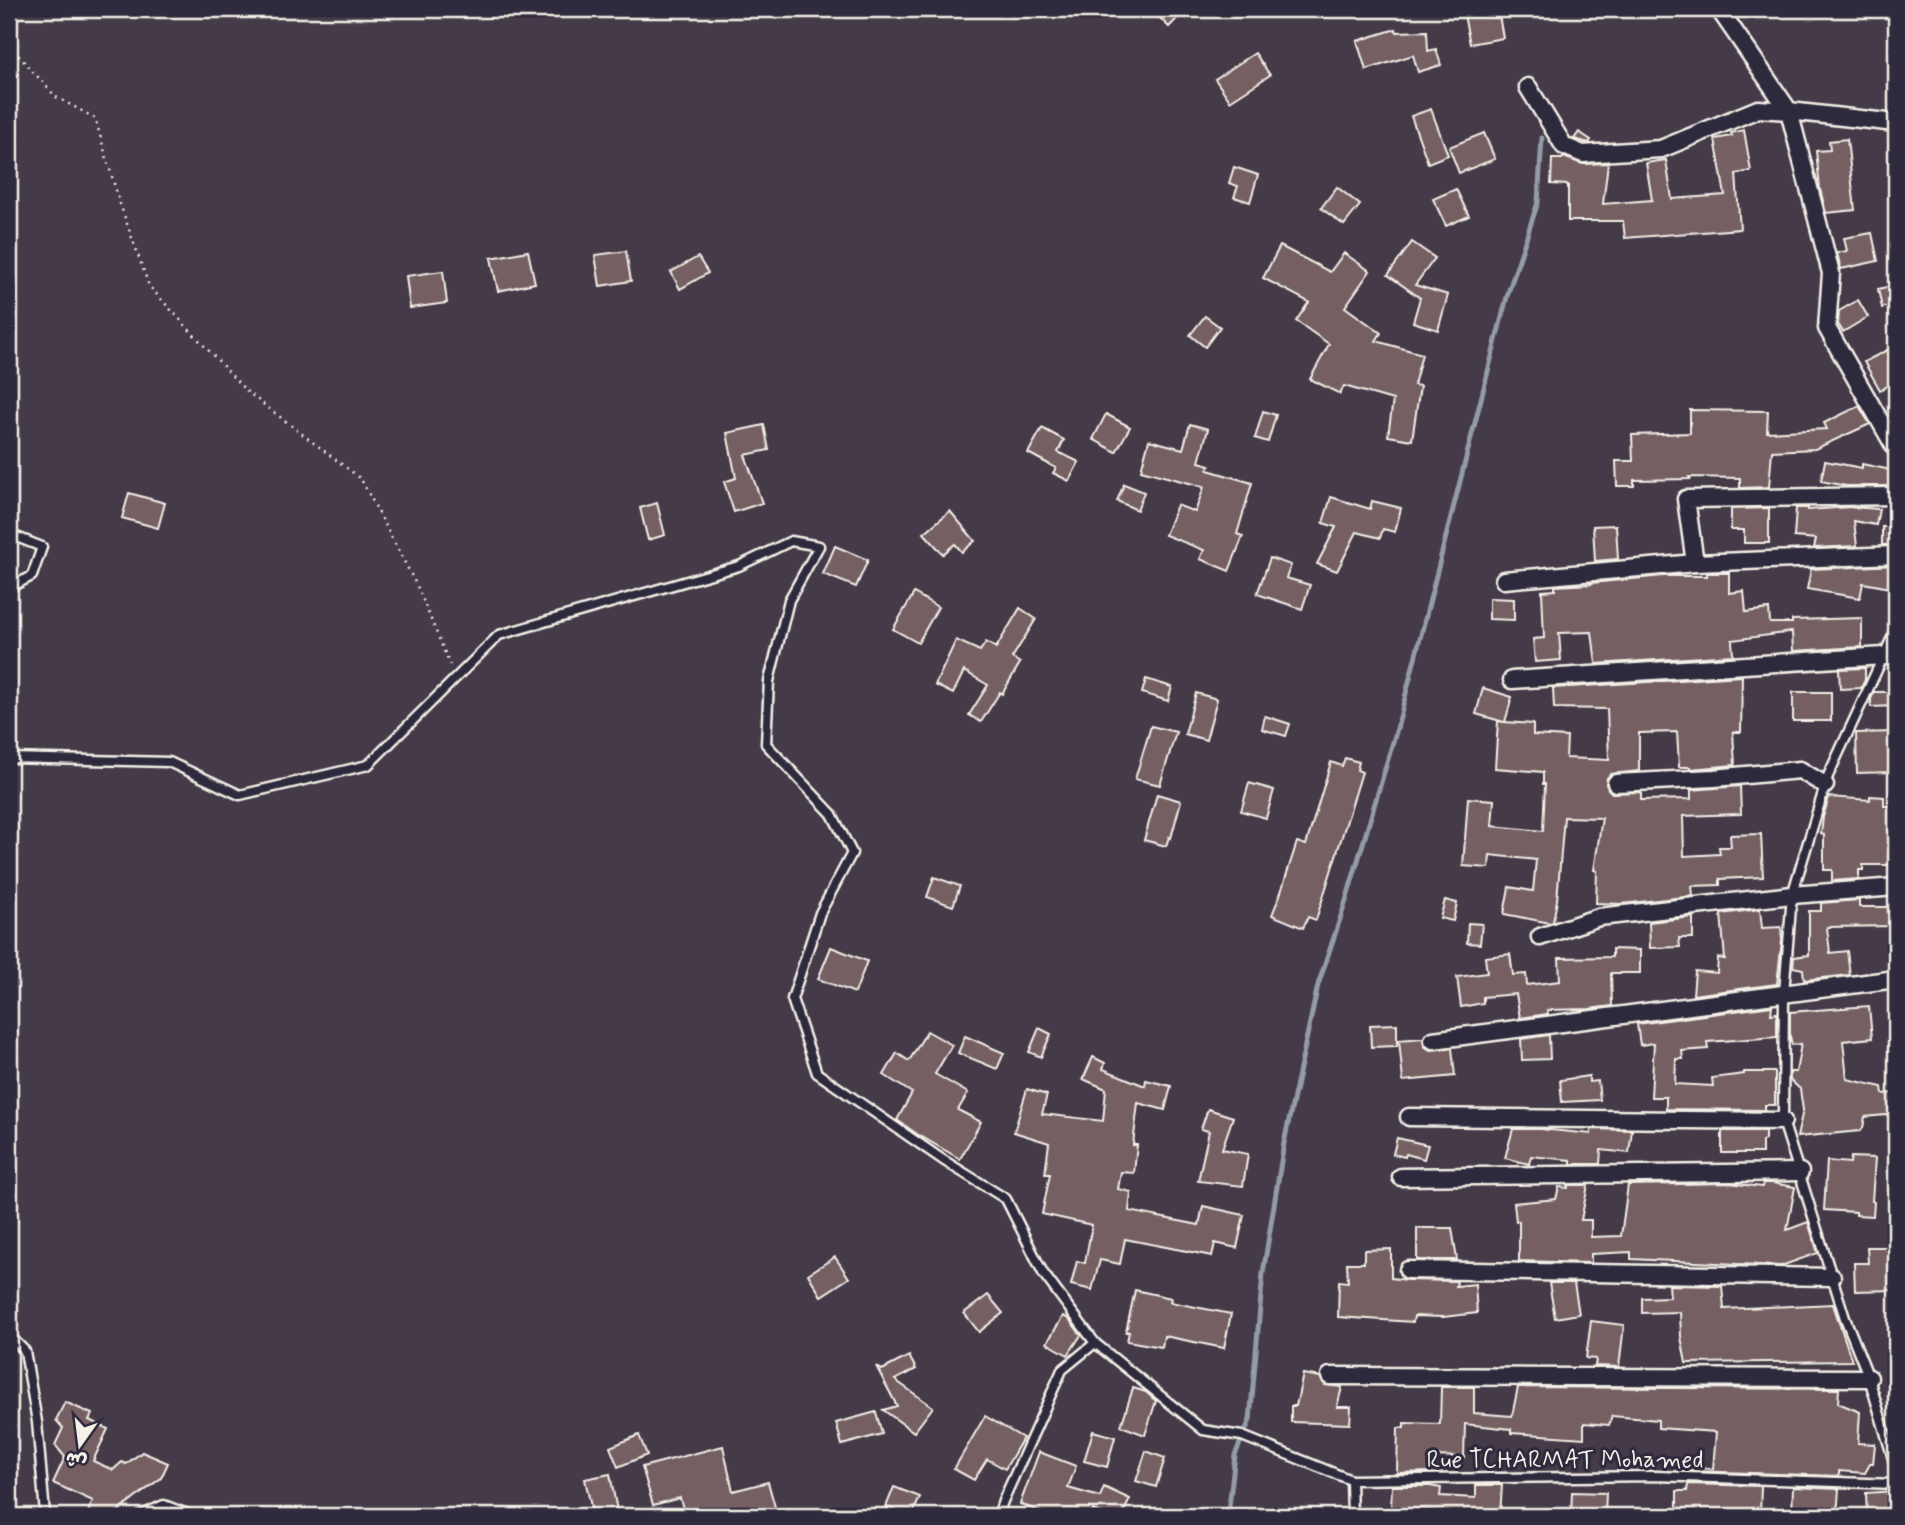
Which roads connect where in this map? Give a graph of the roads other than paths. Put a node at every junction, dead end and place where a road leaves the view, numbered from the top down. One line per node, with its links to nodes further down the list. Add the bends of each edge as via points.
1 (1719, 9): 3 (street)
2 (1528, 87): 3 (street, via 1564,146 1583,154 1661,149 1758,109)
3 (1789, 111): 4 (street); 5 (street, via 1831,273 1827,328)
4 (1896, 123)
5 (1896, 449)
6 (1896, 496): 9 (street, via 1686,499)
7 (9, 534): 11 (lane, via 42,547 32,576)
8 (1896, 555): 9 (street)
9 (1695, 563): 10 (street)
10 (1504, 580)
11 (9, 588)
12 (1896, 629): 13 (lane)
13 (1884, 656): 14 (street); 17 (lane)
14 (1512, 680)
15 (9, 758): 31 (lane, Rue TCHARMAT Mohamed, via 169,762 240,795 368,765 499,635 739,566 791,541 819,546 789,600 769,681 766,744 832,814 852,853 820,914 792,999 817,1073 1006,1199 1043,1273)
16 (1616, 783): 17 (street, via 1800,769)
17 (1825, 785): 19 (lane)
18 (1896, 887): 19 (street)
19 (1792, 895): 20 (street, via 1599,917); 22 (lane)
20 (1539, 937)
21 (1896, 979): 22 (street)
22 (1784, 993): 23 (street); 25 (lane)
23 (1433, 1040)
24 (1409, 1116): 25 (street)
25 (1783, 1121): 26 (lane)
26 (1800, 1172): 27 (street); 29 (lane)
27 (1401, 1177)
28 (1408, 1270): 29 (street)
29 (1832, 1277): 33 (lane)
30 (9, 1335): 37 (lane, via 25,1351)
31 (1095, 1343): 35 (lane, Rue TCHARMAT Mohamed, via 1203,1430 1242,1436); 40 (lane, via 1062,1370)
32 (1331, 1376): 33 (street)
33 (1868, 1378): 34 (lane)
34 (1896, 1469)
35 (1350, 1480): 36 (lane, Rue TCHARMAT Mohamed, via 1655,1476); 41 (lane)
36 (1896, 1484)
37 (48, 1516)
38 (140, 1516): 39 (lane, via 164,1505)
39 (193, 1516)
40 (998, 1516)
41 (1352, 1516)

